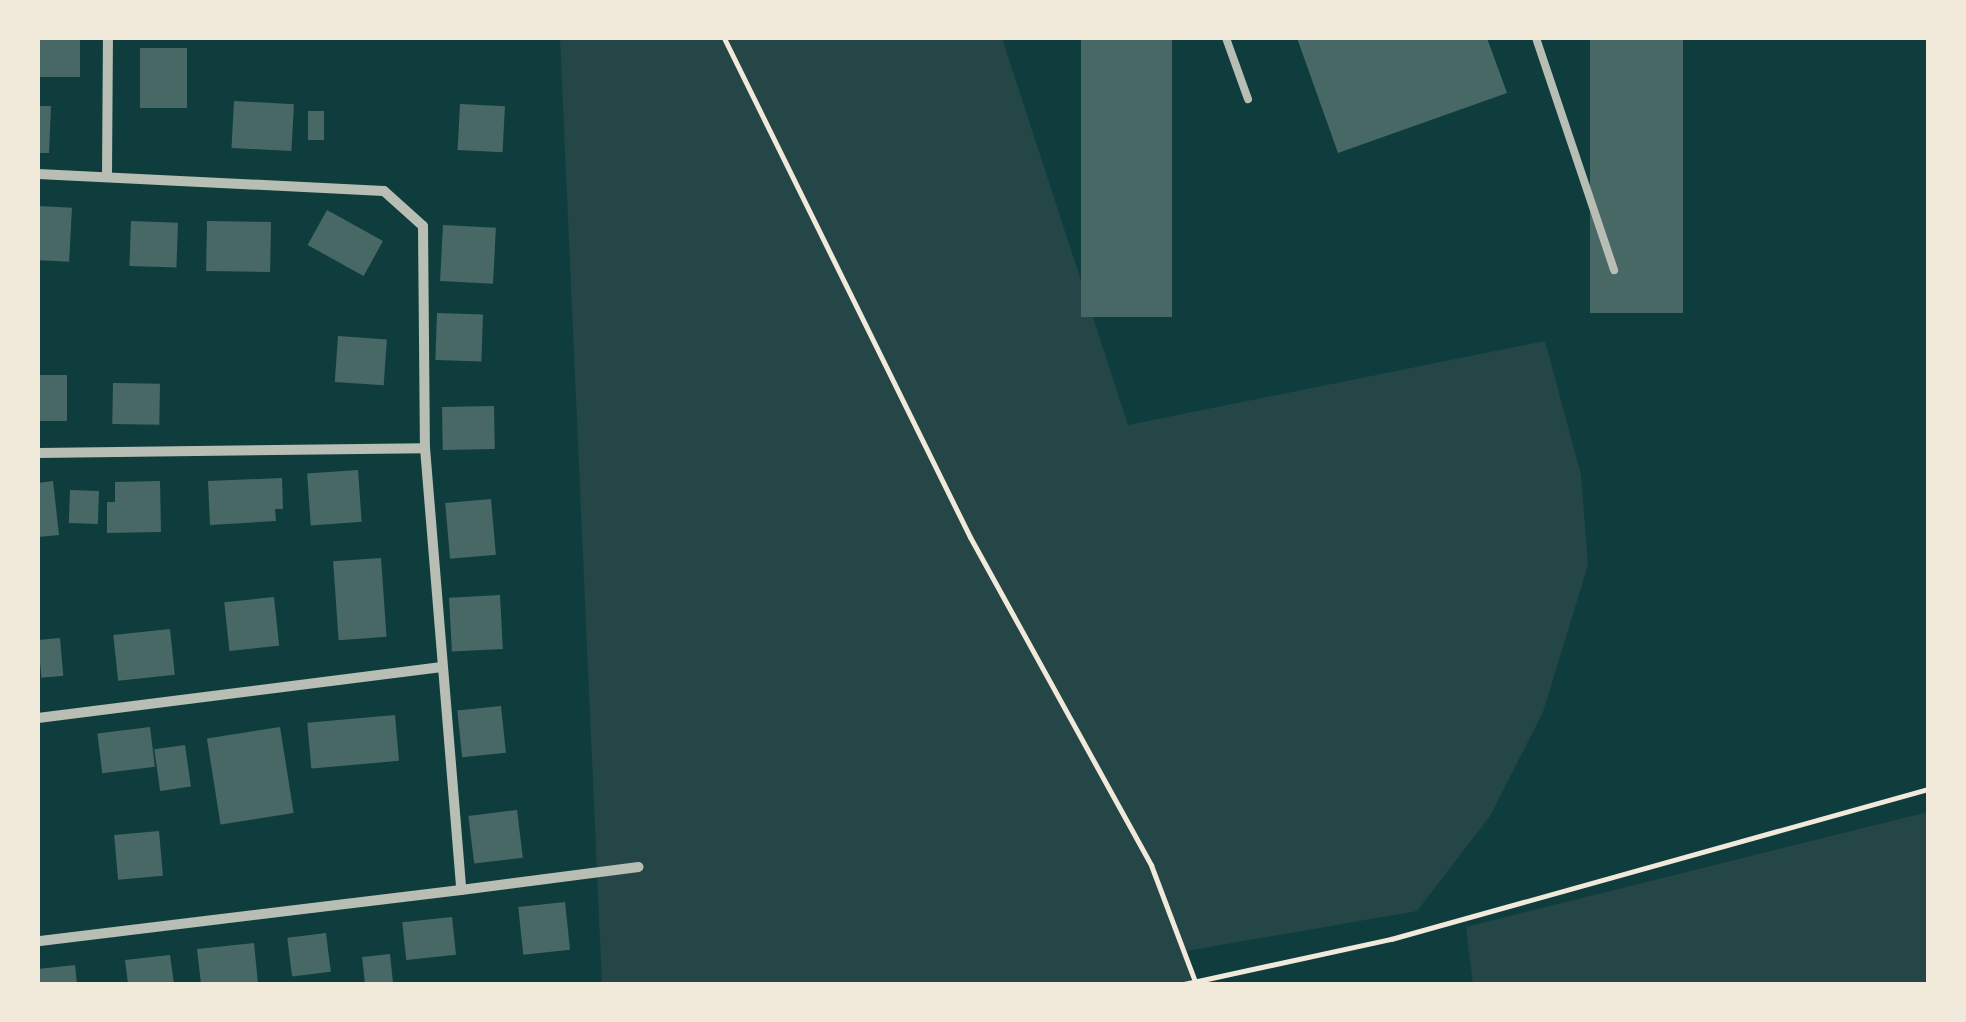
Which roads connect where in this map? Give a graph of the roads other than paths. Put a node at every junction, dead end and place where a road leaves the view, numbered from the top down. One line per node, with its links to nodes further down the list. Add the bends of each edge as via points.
1 (108, 38): 6 (street)
2 (1226, 38): 4 (lane)
3 (1536, 38): 7 (lane)
4 (1248, 98)
5 (38, 174): 6 (street)
6 (106, 174): 8 (street, via 384,191 423,226)
7 (1614, 270)
8 (425, 448): 9 (street); 10 (street)
9 (38, 453)
10 (440, 667): 11 (street); 13 (street)
11 (38, 718)
12 (640, 867): 13 (street)
13 (461, 890): 14 (street)
14 (38, 941)

